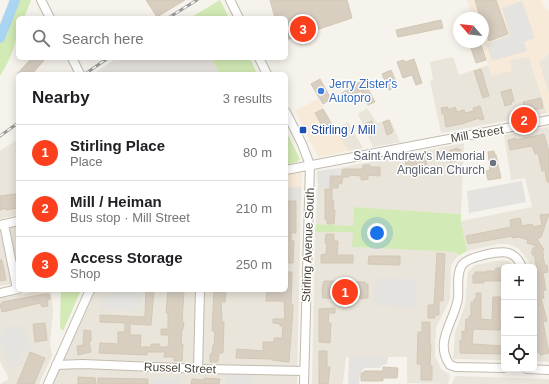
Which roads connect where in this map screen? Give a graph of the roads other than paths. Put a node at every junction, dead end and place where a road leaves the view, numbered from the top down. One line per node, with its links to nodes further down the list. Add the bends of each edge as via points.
1 (230, 0): 4 (street)
2 (43, 1): 3 (street)
3 (49, 16)
4 (238, 16)
5 (73, 60): 7 (street)
6 (260, 60): 8 (street)
7 (79, 72)
8 (266, 72)
9 (288, 116): 11 (street, Stirling Avenue South)
10 (549, 120): 11 (street, Mill Street)
11 (310, 165): 12 (street, Mill Street); 25 (street, Stirling Avenue South)
12 (288, 170)
13 (16, 221): 14 (street)
14 (2, 224): 16 (street)
15 (521, 264): 22 (street, via 518,258 503,252 466,261 459,272 458,299 444,342 444,352 450,365)
16 (16, 281)
17 (16, 289): 18 (street)
18 (0, 292)
19 (89, 292): 21 (street)
20 (200, 292): 23 (street)
21 (56, 365): 23 (street, Russel Street); 27 (street)
22 (501, 368)
23 (198, 369): 25 (street, Russel Street)
24 (537, 369): 26 (street)
25 (304, 370): 28 (street, Stirling Avenue South)
26 (549, 370)
27 (48, 384)
28 (304, 384)

